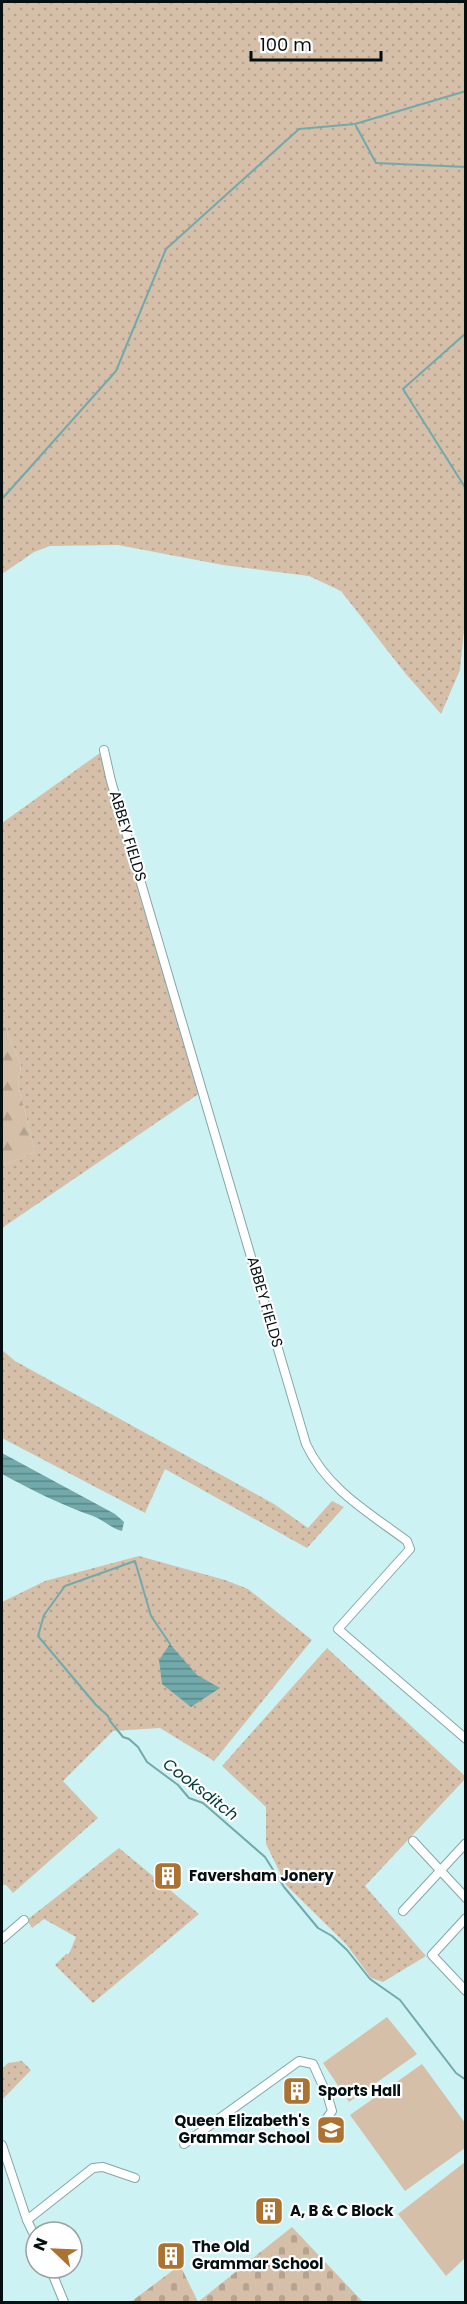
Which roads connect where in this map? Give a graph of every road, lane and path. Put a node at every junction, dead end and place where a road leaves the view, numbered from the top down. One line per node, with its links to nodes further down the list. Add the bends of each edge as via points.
1 (104, 750): 2 (street, ABBEY FIELDS, via 306,1444 327,1479 407,1541 410,1549 338,1629)
2 (465, 1739)
3 (413, 1841): 5 (street)
4 (465, 1844): 5 (street)
5 (440, 1870): 6 (street); 7 (street)
6 (465, 1898)
7 (403, 1911)
8 (465, 1918): 11 (street, via 432,1955)
9 (24, 1920): 10 (street)
10 (2, 1939)
11 (465, 1991)
12 (322, 2125): 13 (street, via 332,2111 328,2097 312,2064 299,2061)
13 (184, 2144)
14 (2, 2145): 16 (street)
15 (131, 2176): 16 (street, via 103,2167 93,2168)
16 (27, 2220)
17 (55, 2280): 18 (street)
18 (64, 2302)

